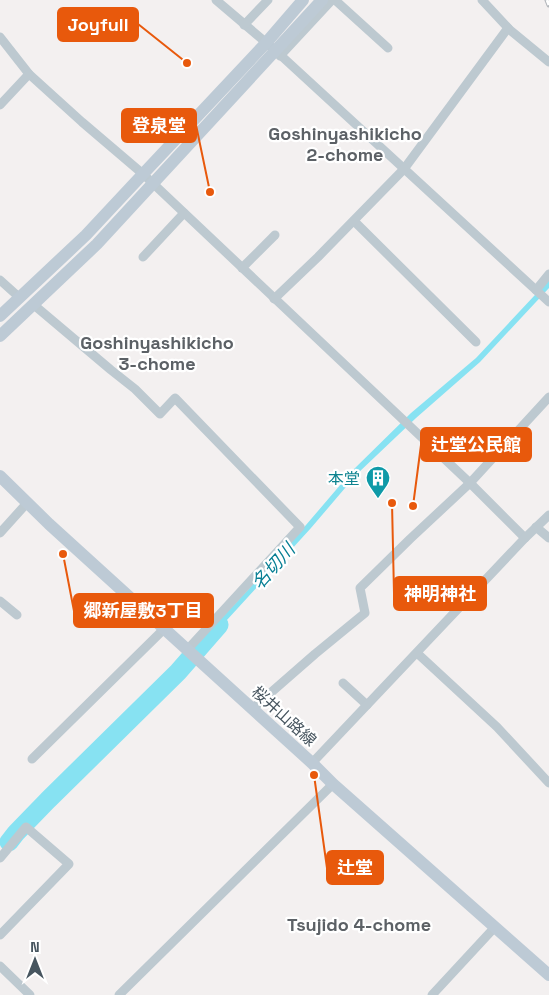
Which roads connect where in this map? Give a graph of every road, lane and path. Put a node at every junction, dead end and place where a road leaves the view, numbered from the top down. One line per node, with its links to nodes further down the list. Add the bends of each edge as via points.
1 (216, 0): 7 (street)
2 (268, 0): 7 (street)
3 (303, 0): 11 (street, via 285,20)
4 (322, 0): 11 (street)
5 (333, 0): 10 (street); 11 (street)
6 (482, 0): 8 (street)
7 (244, 24): 11 (street)
8 (508, 28): 12 (street); 15 (street)
9 (0, 37): 13 (street)
10 (388, 48)
11 (274, 50): 15 (street); 16 (street); 17 (street)
12 (549, 62)
13 (28, 74): 14 (street); 16 (street)
14 (0, 105)
15 (404, 169): 19 (street); 25 (street)
16 (142, 174): 17 (street); 26 (street, via 86,235)
17 (152, 183): 18 (street); 29 (street, via 97,244)
18 (184, 213): 21 (street); 22 (street)
19 (354, 221): 27 (street); 32 (street)
20 (275, 235): 22 (street)
21 (143, 257)
22 (242, 268): 27 (street)
23 (549, 274): 25 (street)
24 (0, 280): 26 (street)
25 (536, 290): 28 (street)
26 (20, 298): 30 (street)
27 (274, 299): 35 (street)
28 (549, 302)
29 (34, 304): 31 (street); 45 (street, via 160,414 175,398 300,527)
30 (0, 316)
31 (0, 336)
32 (476, 342)
33 (549, 397): 35 (street)
34 (0, 476): 36 (street, 桜井山路線)
35 (470, 483): 40 (street); 49 (street, via 360,588 365,613)
36 (27, 503): 39 (street); 44 (street, 桜井山路線)
37 (549, 515): 38 (street)
38 (536, 527): 40 (street); 41 (street)
39 (0, 533)
40 (525, 538): 46 (street)
41 (549, 538)
42 (0, 601): 43 (street)
43 (17, 616)
44 (164, 629): 45 (street, 桜井山路線); 50 (street)
45 (187, 650): 49 (street, 桜井山路線)
46 (417, 653): 48 (street); 52 (street, via 497,727)
47 (343, 683): 48 (street)
48 (367, 705): 51 (street)
49 (252, 709): 51 (street, 桜井山路線)
50 (32, 759)
51 (312, 763): 53 (street, 桜井山路線)
52 (549, 783)
53 (333, 784): 55 (street, 桜井山路線); 60 (street)
54 (0, 858): 56 (street, via 26,828 69,864)
55 (494, 927): 58 (street, 桜井山路線); 61 (street)
56 (0, 935)
57 (0, 966): 59 (street)
58 (549, 975)
59 (30, 995)
60 (118, 995)
61 (432, 995)

